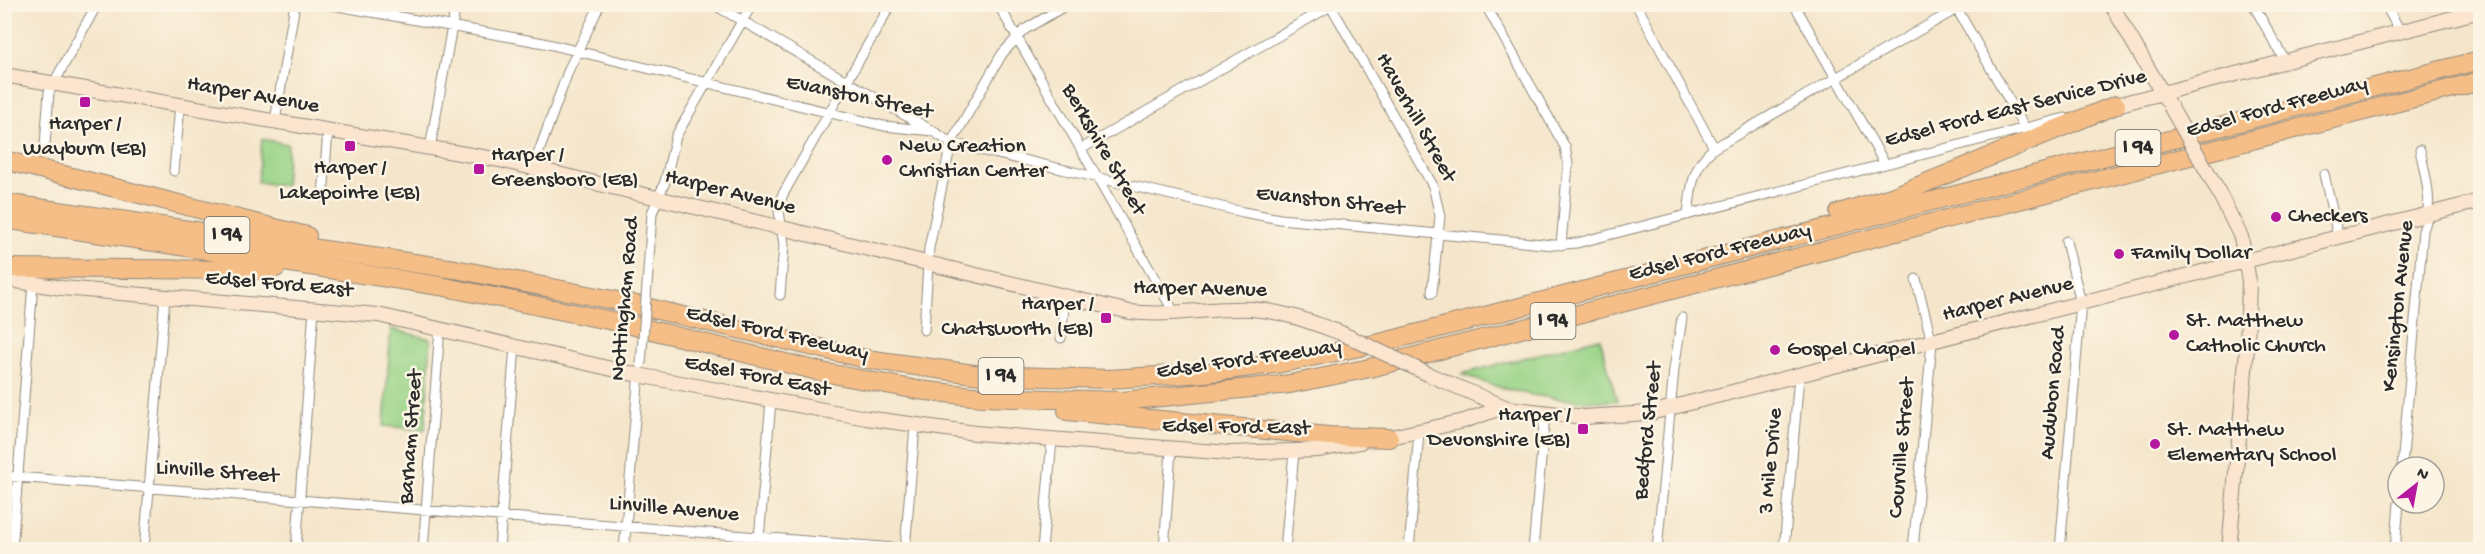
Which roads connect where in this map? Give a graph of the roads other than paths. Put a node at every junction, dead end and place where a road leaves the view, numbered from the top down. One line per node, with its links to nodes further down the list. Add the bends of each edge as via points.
1 (97, 4): 31 (street)
2 (295, 4): 37 (street)
3 (327, 4): 21 (street, Evanston Street)
4 (456, 4): 21 (street)
5 (600, 4): 24 (street)
6 (713, 4): 20 (street)
7 (752, 4): 20 (street, Nottingham Road)
8 (891, 4): 30 (street)
9 (998, 4): 23 (street, Berkshire Street)
10 (1068, 4): 23 (street)
11 (1485, 4): 65 (street, via 1565,147 1568,164)
12 (1636, 4): 44 (street)
13 (1794, 4): 28 (street)
14 (2111, 4): 33 (main road)
15 (2253, 4): 26 (street)
16 (2385, 4): 22 (street)
17 (1331, 5): 45 (street); 61 (street, Haverhill Street, via 1433,186 1439,208)
18 (1961, 7): 28 (street); 38 (street)
19 (2481, 11): 22 (main road, Edsel Ford East Service Drive)
20 (743, 21): 30 (street); 32 (street, Nottingham Road)
21 (452, 27): 24 (street, Evanston Street); 43 (street)
22 (2400, 31): 26 (main road, Edsel Ford East Service Drive)
23 (1017, 37): 41 (street, via 1002,54); 45 (street, Berkshire Street)
24 (577, 51): 32 (street, Evanston Street); 49 (street)
25 (2481, 60): 62 (highway, Edsel Ford Freeway / I 94)
26 (2285, 61): 33 (main road, Edsel Ford East Service Drive)
27 (4, 75): 31 (main road, Harper Avenue)
28 (1836, 78): 44 (street); 48 (street)
29 (2481, 81): 89 (highway, Edsel Ford Freeway / I 94, via 1370,368 1290,384 1122,401)
30 (847, 82): 36 (street); 40 (street)
31 (54, 83): 34 (main road, Harper Avenue); 42 (street, via 49,92)
32 (707, 83): 36 (street, Evanston Street); 53 (street, Nottingham Road, via 676,136 665,182)
33 (2166, 100): 35 (main road, Edsel Ford East Service Drive); 67 (main road, bridge, via 2241,237)
34 (180, 105): 37 (main road, Harper Avenue); 50 (street)
35 (2116, 105): 38 (street, Edsel Ford East Service Drive); 62 (highway, via 1894,196 1807,224)
36 (829, 112): 40 (street, Evanston Street, via 884,126); 60 (street, via 785,189 779,211)
37 (275, 121): 39 (main road, Harper Avenue)
38 (2025, 128): 48 (street, Edsel Ford East Service Drive)
39 (328, 130): 43 (main road, Harper Avenue); 54 (street)
40 (933, 131): 41 (street, Evanston Street)
41 (951, 142): 52 (street, Evanston Street); 68 (street)
42 (45, 145)
43 (430, 148): 49 (main road, Harper Avenue)
44 (1714, 148): 58 (street, via 1697,166)
45 (1081, 149): 52 (street, Berkshire Street)
46 (2420, 150): 57 (street, Kensington Avenue, via 2430,199)
47 (4, 160): 66 (highway, via 305,235)
48 (1885, 164): 58 (street, Edsel Ford East Service Drive)
49 (533, 168): 53 (main road, Harper Avenue)
50 (174, 171)
51 (2324, 174): 63 (street)
52 (1097, 178): 61 (street, Evanston Street, via 1271,217); 80 (street, Berkshire Street)
53 (657, 197): 60 (main road, Harper Avenue); 87 (street, Nottingham Road, bridge, via 652,213)
54 (322, 198)
55 (2481, 201): 57 (main road, Harper Avenue)
56 (4, 202): 66 (highway, Edsel Ford Freeway / I 94)
57 (2429, 214): 63 (main road, Harper Avenue); 100 (street, Kensington Avenue, via 2423,231)
58 (1688, 215): 65 (street, Edsel Ford East Service Drive)
59 (4, 219): 69 (highway, Edsel Ford Freeway / I 94)
60 (780, 227): 68 (main road, Harper Avenue); 75 (street, via 784,245)
61 (1438, 234): 65 (street, Evanston Street); 74 (street, Haverhill Street)
62 (1795, 236): 66 (highway, Edsel Ford Freeway / I 94, via 1384,342 1205,373 1097,379 981,375 878,361 628,303)
63 (2338, 237): 67 (main road, Harper Avenue)
64 (2066, 241): 78 (street, Audubon Road)
65 (1561, 245)
66 (363, 254)
67 (2246, 261): 78 (main road, Harper Avenue); 128 (main road, via 2247,348)
68 (929, 264): 77 (main road, Harper Avenue); 83 (street)
69 (301, 265): 70 (highway, via 256,270); 89 (highway, Edsel Ford Freeway / I 94, via 503,298 822,372)
70 (4, 268)
71 (4, 279): 73 (main road, Edsel Ford East)
72 (1916, 279): 85 (street, Courville Street)
73 (33, 284): 76 (main road, Edsel Ford East); 102 (street)
74 (1432, 293)
75 (780, 295)
76 (165, 296): 79 (main road, Edsel Ford East); 103 (street)
77 (1065, 297): 80 (main road, Harper Avenue, via 1130,312); 84 (street)
78 (2081, 303): 85 (main road, Harper Avenue); 127 (street, Audubon Road)
79 (314, 309): 82 (main road, Edsel Ford East, via 378,315); 104 (street)
80 (1174, 314): 91 (main road, Harper Avenue, bridge, via 1237,309 1301,318)
81 (1682, 318): 92 (street, Bedford Street)
82 (440, 328): 86 (main road, Edsel Ford East); 105 (street, Barham Street)
83 (924, 330)
84 (1061, 338)
85 (1932, 342): 88 (main road, Harper Avenue); 126 (street, Courville Street)
86 (515, 346): 87 (main road, Edsel Ford East); 106 (street)
87 (639, 370): 90 (main road, Edsel Ford East); 108 (street, Nottingham Road)
88 (1799, 376): 92 (main road, Harper Avenue); 125 (street, 3 Mile Drive)
89 (982, 397): 96 (highway, via 1155,420)
90 (771, 400): 94 (main road, Edsel Ford East); 109 (street)
91 (1504, 407): 93 (main road, Harper Avenue); 95 (main road, Edsel Ford East)
92 (1671, 409): 93 (main road, Harper Avenue, via 1607,417); 124 (street, Bedford Street)
93 (1545, 414): 123 (street)
94 (915, 426): 97 (main road, Edsel Ford East); 117 (street)
95 (1419, 432): 96 (main road, Edsel Ford East); 122 (street)
96 (1389, 438): 99 (main road, Edsel Ford East)
97 (1052, 440): 98 (main road, Edsel Ford East); 119 (street)
98 (1172, 450): 99 (main road, Edsel Ford East); 120 (street)
99 (1294, 452): 121 (street)
100 (2403, 455)
101 (4, 476): 102 (street, Linville Street)
102 (18, 477): 103 (street, Linville Street); 110 (street)
103 (149, 487): 104 (street, Linville Street); 111 (street)
104 (300, 499): 105 (street, Linville Street); 112 (street)
105 (426, 509): 106 (street, Linville Avenue); 113 (street, Barham Street)
106 (501, 515): 108 (street, Linville Avenue); 114 (street)
107 (2398, 515): 129 (street)
108 (626, 525): 109 (street, Linville Avenue); 115 (street, Nottingham Road)
109 (760, 536): 116 (street); 117 (street, Linville Avenue)
110 (12, 549)
111 (144, 549)
112 (296, 549)
113 (423, 549)
114 (499, 549)
115 (624, 549)
116 (758, 549)
117 (905, 549): 118 (street, Linville Avenue)
118 (919, 549)
119 (1042, 549)
120 (1164, 549)
121 (1285, 549)
122 (1408, 549)
123 (1533, 549)
124 (1657, 549)
125 (1784, 549)
126 (1913, 549)
127 (2060, 549)
128 (2229, 549)
129 (2395, 549)

